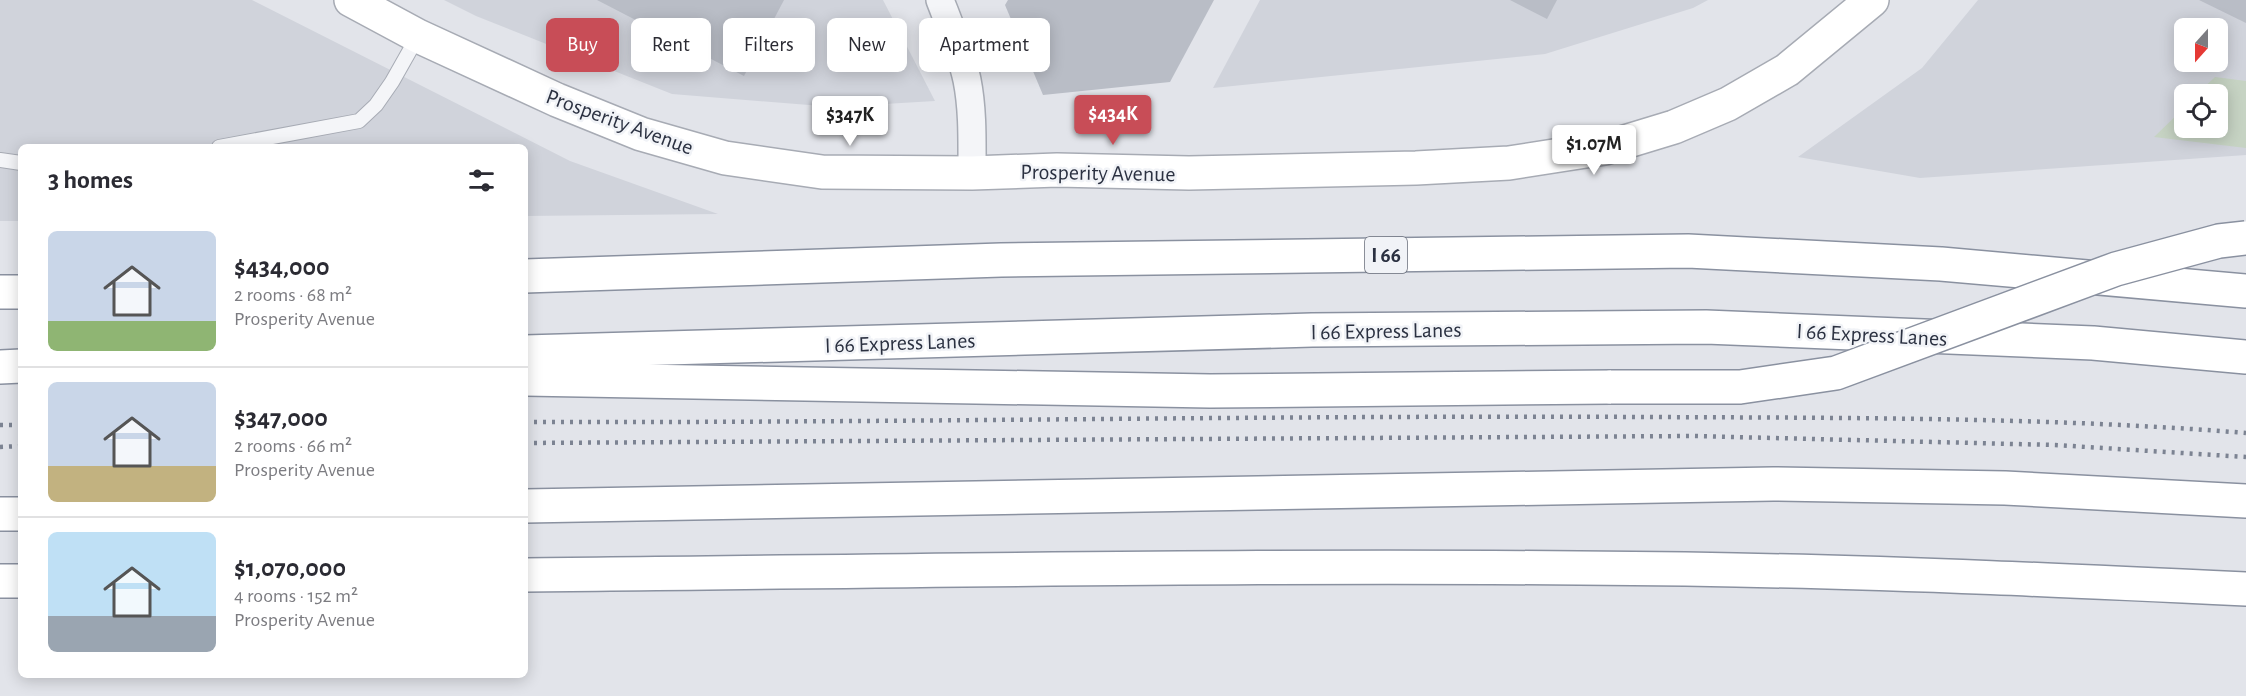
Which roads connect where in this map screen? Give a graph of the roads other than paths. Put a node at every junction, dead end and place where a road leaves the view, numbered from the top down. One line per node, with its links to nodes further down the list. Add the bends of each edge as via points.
1 (351, 0): 4 (main road, Prosperity Avenue)
2 (940, 0): 8 (street, via 967,81)
3 (1872, 0): 8 (main road, Prosperity Avenue, via 1787,70 1728,104 1674,127 1605,148 1509,163 1428,167 1189,173)
4 (418, 36): 5 (lane, via 387,90 359,121); 8 (main road, Prosperity Avenue, via 608,121 725,158 822,172)
5 (235, 144)
6 (0, 160): 7 (lane)
7 (18, 163)
8 (972, 172)
9 (2246, 238): 18 (main road, bridge, via 2219,241 2116,269 1836,373 1740,387 1210,391)
10 (528, 276): 11 (main road, I 66, via 1001,260 1688,251 1941,264)
11 (2246, 291)
12 (0, 292): 13 (main road)
13 (18, 292)
14 (528, 352): 15 (main road, I 66 Express Lanes, via 1312,330 1706,327 2092,343)
15 (2246, 357)
16 (18, 368): 17 (main road)
17 (0, 369)
18 (528, 379)
19 (2246, 501): 20 (main road, via 2005,488 1773,484)
20 (528, 506)
21 (18, 513): 22 (main road)
22 (0, 514)
23 (528, 575): 26 (main road, via 1491,567 2022,578)
24 (18, 581): 25 (main road)
25 (0, 582)
26 (2246, 589)

